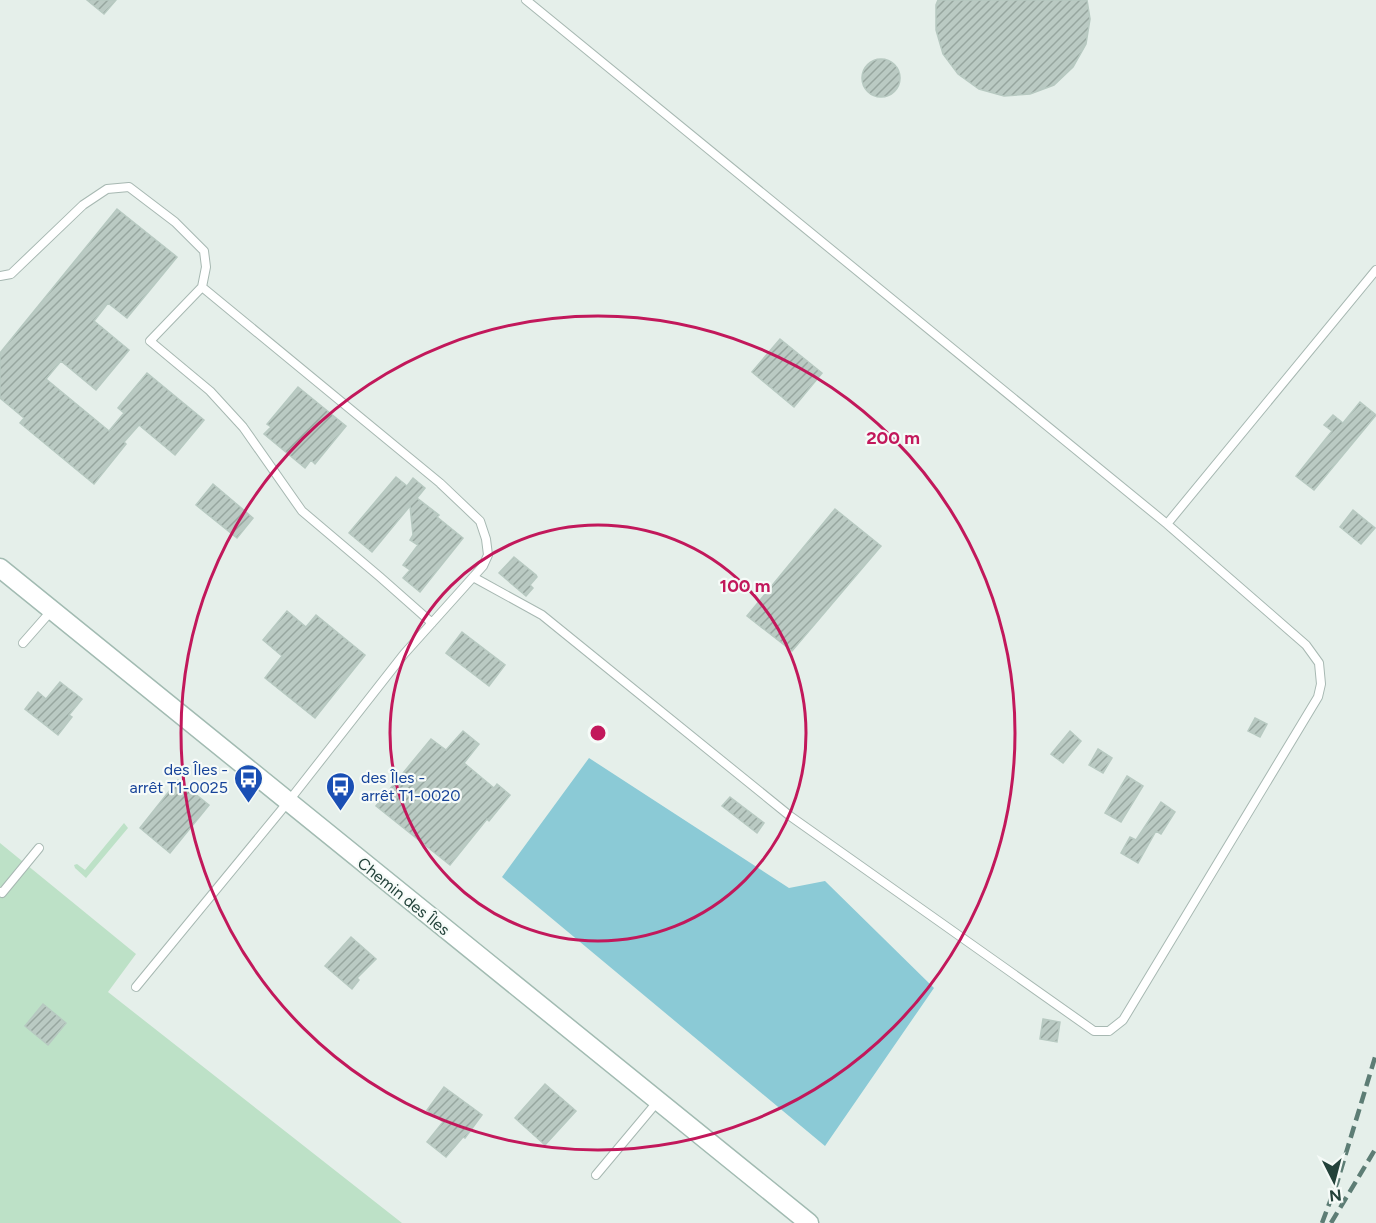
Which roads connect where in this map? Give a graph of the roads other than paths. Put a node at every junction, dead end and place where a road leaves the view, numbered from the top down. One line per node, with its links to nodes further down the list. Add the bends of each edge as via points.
1 (526, 0): 5 (lane)
2 (1376, 270): 5 (lane)
3 (0, 276): 4 (lane, via 11,274 83,205 107,189 129,187 175,222 204,251)
4 (202, 287): 7 (lane, via 440,483 480,521 488,555); 9 (lane, via 150,341 210,390 243,427 302,511)
5 (1167, 524): 7 (lane, via 1306,645 1319,663 1321,684 1318,698 1135,1000 1109,1032 1094,1031 790,816 542,615)
6 (0, 568): 8 (main road, Chemin des Îles)
7 (473, 577): 9 (lane)
8 (52, 610): 10 (lane); 11 (main road, Chemin des Îles)
9 (432, 623): 11 (lane)
10 (22, 643)
11 (288, 802): 14 (lane); 15 (main road, Chemin des Îles)
12 (39, 848): 13 (lane)
13 (0, 892)
14 (136, 987)
15 (658, 1101): 16 (lane); 17 (main road, Chemin des Îles)
16 (596, 1175)
17 (809, 1223)

